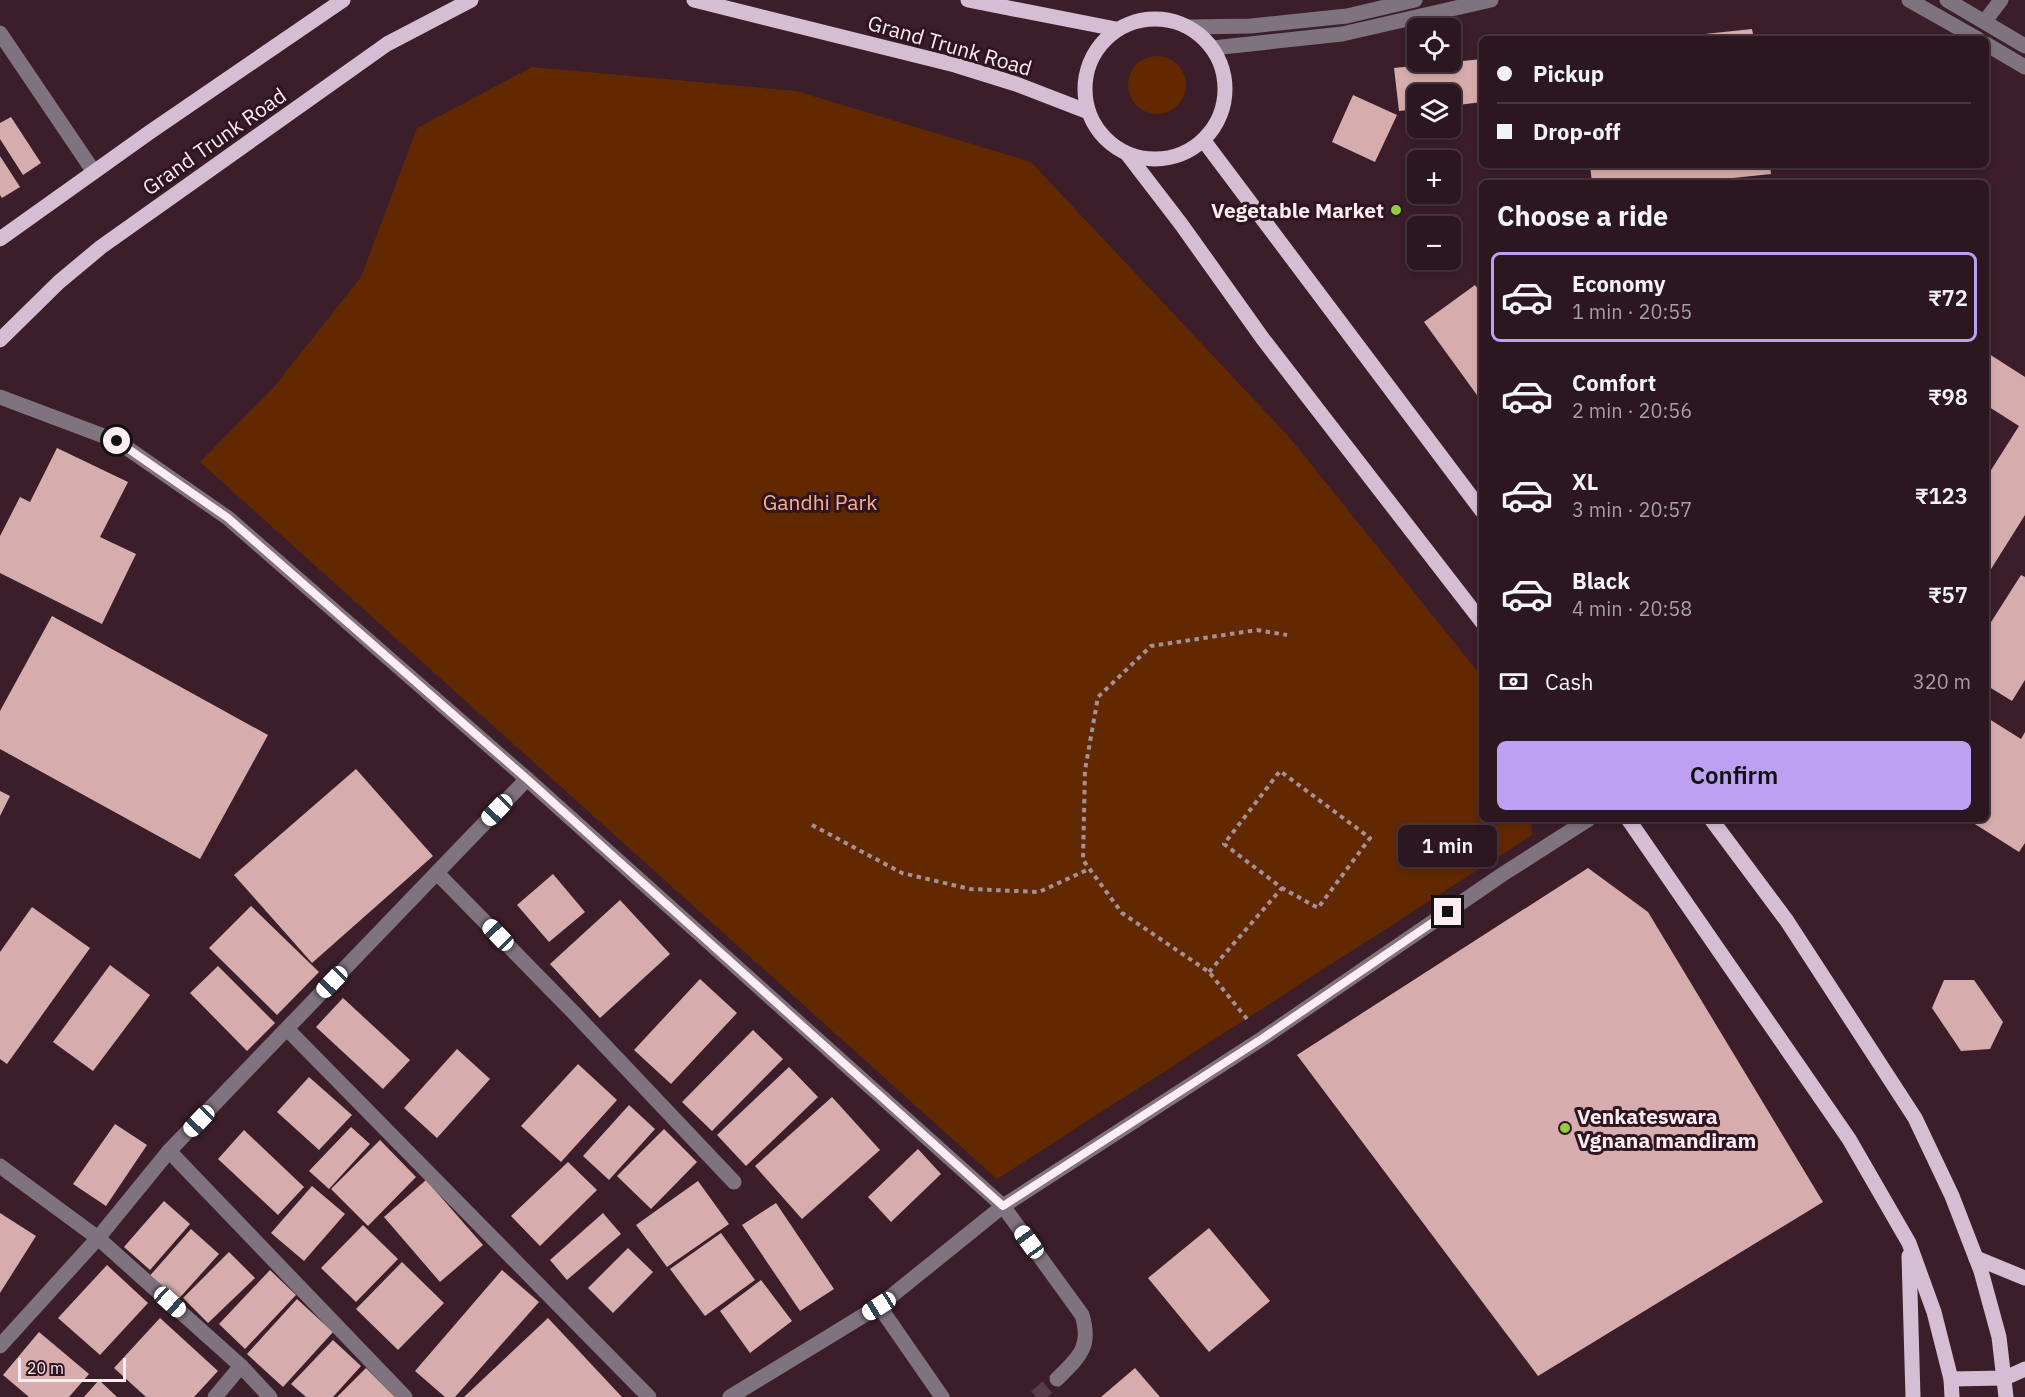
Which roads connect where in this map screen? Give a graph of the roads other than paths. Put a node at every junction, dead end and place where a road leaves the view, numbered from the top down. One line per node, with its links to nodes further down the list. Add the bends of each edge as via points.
1 (343, 0): 22 (main road, Grand Trunk Road)
2 (471, 0): 24 (main road, Grand Trunk Road, via 387,44 101,247)
3 (694, 0): 19 (main road, Grand Trunk Road, via 955,65)
4 (968, 0): 12 (main road)
5 (1415, 0): 11 (street, via 1347,16 1251,26)
6 (1491, 0): 17 (street, via 1342,34)
7 (1909, 0): 14 (street)
8 (1947, 0): 10 (street)
9 (2001, 0): 10 (street)
10 (1985, 21): 16 (street)
11 (1189, 27): 12 (main road, via 1167,19 1140,19); 17 (main road)
12 (1116, 29): 19 (main road, via 1095,49 1083,80)
13 (0, 33): 22 (street)
14 (1973, 36)
15 (1989, 46): 18 (street)
16 (2025, 46)
17 (1213, 48): 20 (main road, via 1224,70 1226,97 1219,118)
18 (2025, 67)
19 (1086, 111): 21 (main road, via 1104,140)
20 (1204, 141): 21 (main road, via 1179,156 1152,160); 26 (main road)
21 (1128, 155): 27 (main road, via 1263,339)
22 (94, 172): 23 (main road, Grand Trunk Road)
23 (0, 239)
24 (0, 340)
25 (0, 397): 28 (street, via 117,441 228,518)
26 (1479, 507)
27 (1479, 618)
28 (527, 779): 32 (street); 37 (street)
29 (1584, 822): 37 (street, via 1263,1038)
30 (1630, 822): 39 (main road, via 1849,1138)
31 (1713, 822): 40 (main road, via 1787,921 1915,1118)
32 (437, 873): 33 (street); 36 (street)
33 (287, 1029): 34 (street); 52 (street)
34 (169, 1151): 38 (street); 51 (street)
35 (0, 1166): 38 (street)
36 (734, 1182)
37 (1003, 1206): 42 (street); 47 (street, via 1082,1315 1087,1331 1078,1358)
38 (98, 1238): 43 (street); 44 (street)
39 (1909, 1243): 48 (main road, via 1934,1312); 55 (main road)
40 (1976, 1258): 41 (main road); 46 (main road, via 1999,1337)
41 (2025, 1278)
42 (879, 1306): 53 (street); 54 (street)
43 (0, 1346)
44 (241, 1366): 49 (street); 50 (street)
45 (2025, 1369): 46 (main road)
46 (2005, 1378): 48 (main road); 57 (main road)
47 (1057, 1379)
48 (1951, 1379): 56 (main road)
49 (215, 1397)
50 (270, 1397)
51 (405, 1397)
52 (650, 1397)
53 (730, 1397)
54 (942, 1397)
55 (1913, 1397)
56 (1952, 1397)
57 (2006, 1397)

